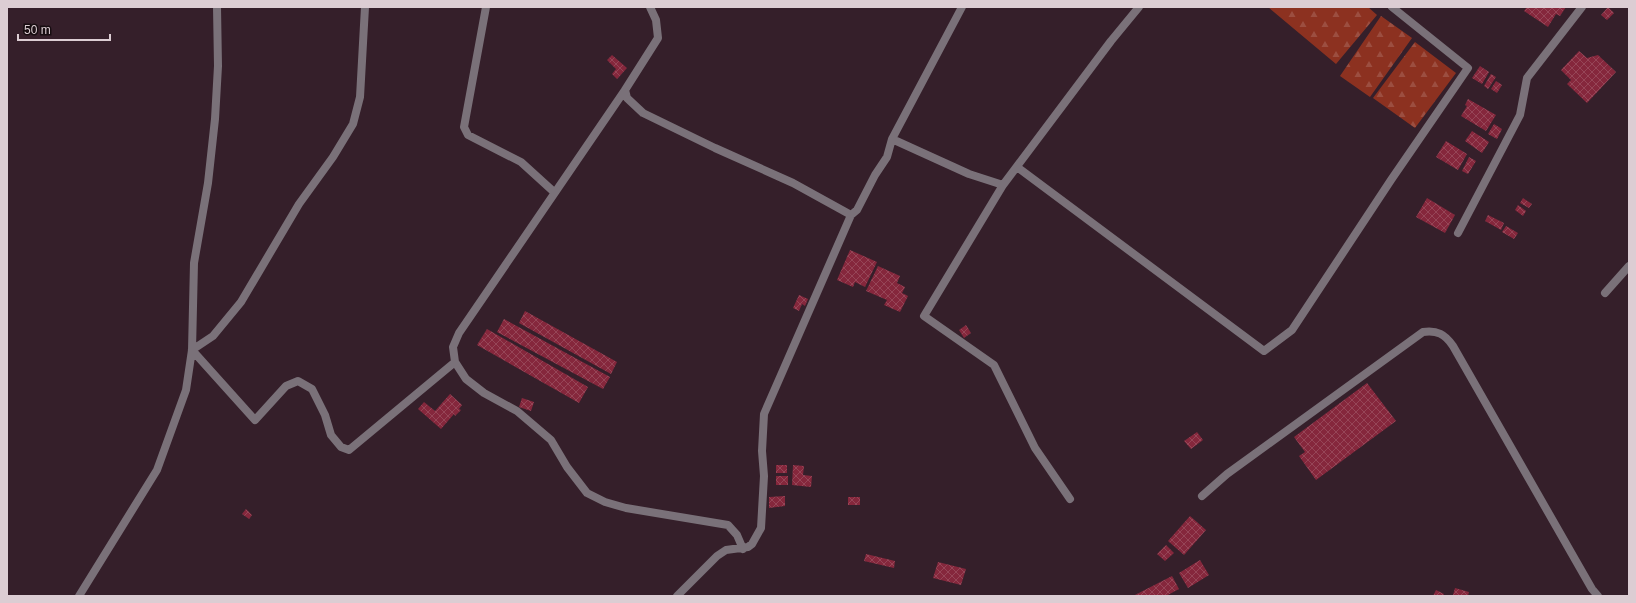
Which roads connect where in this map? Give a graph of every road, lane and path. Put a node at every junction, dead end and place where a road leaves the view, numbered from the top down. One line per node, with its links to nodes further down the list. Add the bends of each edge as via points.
1 (217, 7): 18 (street, via 216,119 194,263)
2 (364, 7): 18 (street, via 360,97 353,124 299,204 241,302 213,336)
3 (486, 7): 13 (street, via 464,127 468,135 520,162)
4 (650, 7): 9 (street, via 656,20 658,38)
5 (962, 7): 10 (street)
6 (1139, 7): 11 (street)
7 (1392, 7): 11 (street, via 1468,68 1292,330 1264,351)
8 (1582, 7): 15 (street, via 1527,78 1520,114)
9 (625, 90): 13 (street); 14 (street, via 627,98 643,113 794,183)
10 (892, 139): 12 (street, via 969,174); 14 (street, via 887,157)
11 (1017, 167): 12 (street)
12 (1003, 185): 21 (street, via 924,316 994,364 1035,448)
13 (554, 192): 19 (street, via 459,333 453,347)
14 (852, 215): 22 (street, via 764,414 761,528 752,544)
15 (1458, 233)
16 (1629, 266): 17 (street)
17 (1605, 293)
18 (192, 350): 19 (street, via 255,420 286,386 298,381 312,389 325,415 331,435 341,447 349,450); 23 (street, via 186,390 157,470)
19 (455, 362): 22 (street, via 466,379 517,411 551,440 566,467 587,492 605,502 626,508 728,525 738,535)
20 (1202, 496): 25 (street, via 1227,474 1423,332 1435,330 1453,346)
21 (1070, 499)
22 (743, 549): 24 (street, via 726,550 717,556)
23 (79, 596)
24 (677, 596)
25 (1598, 596)

